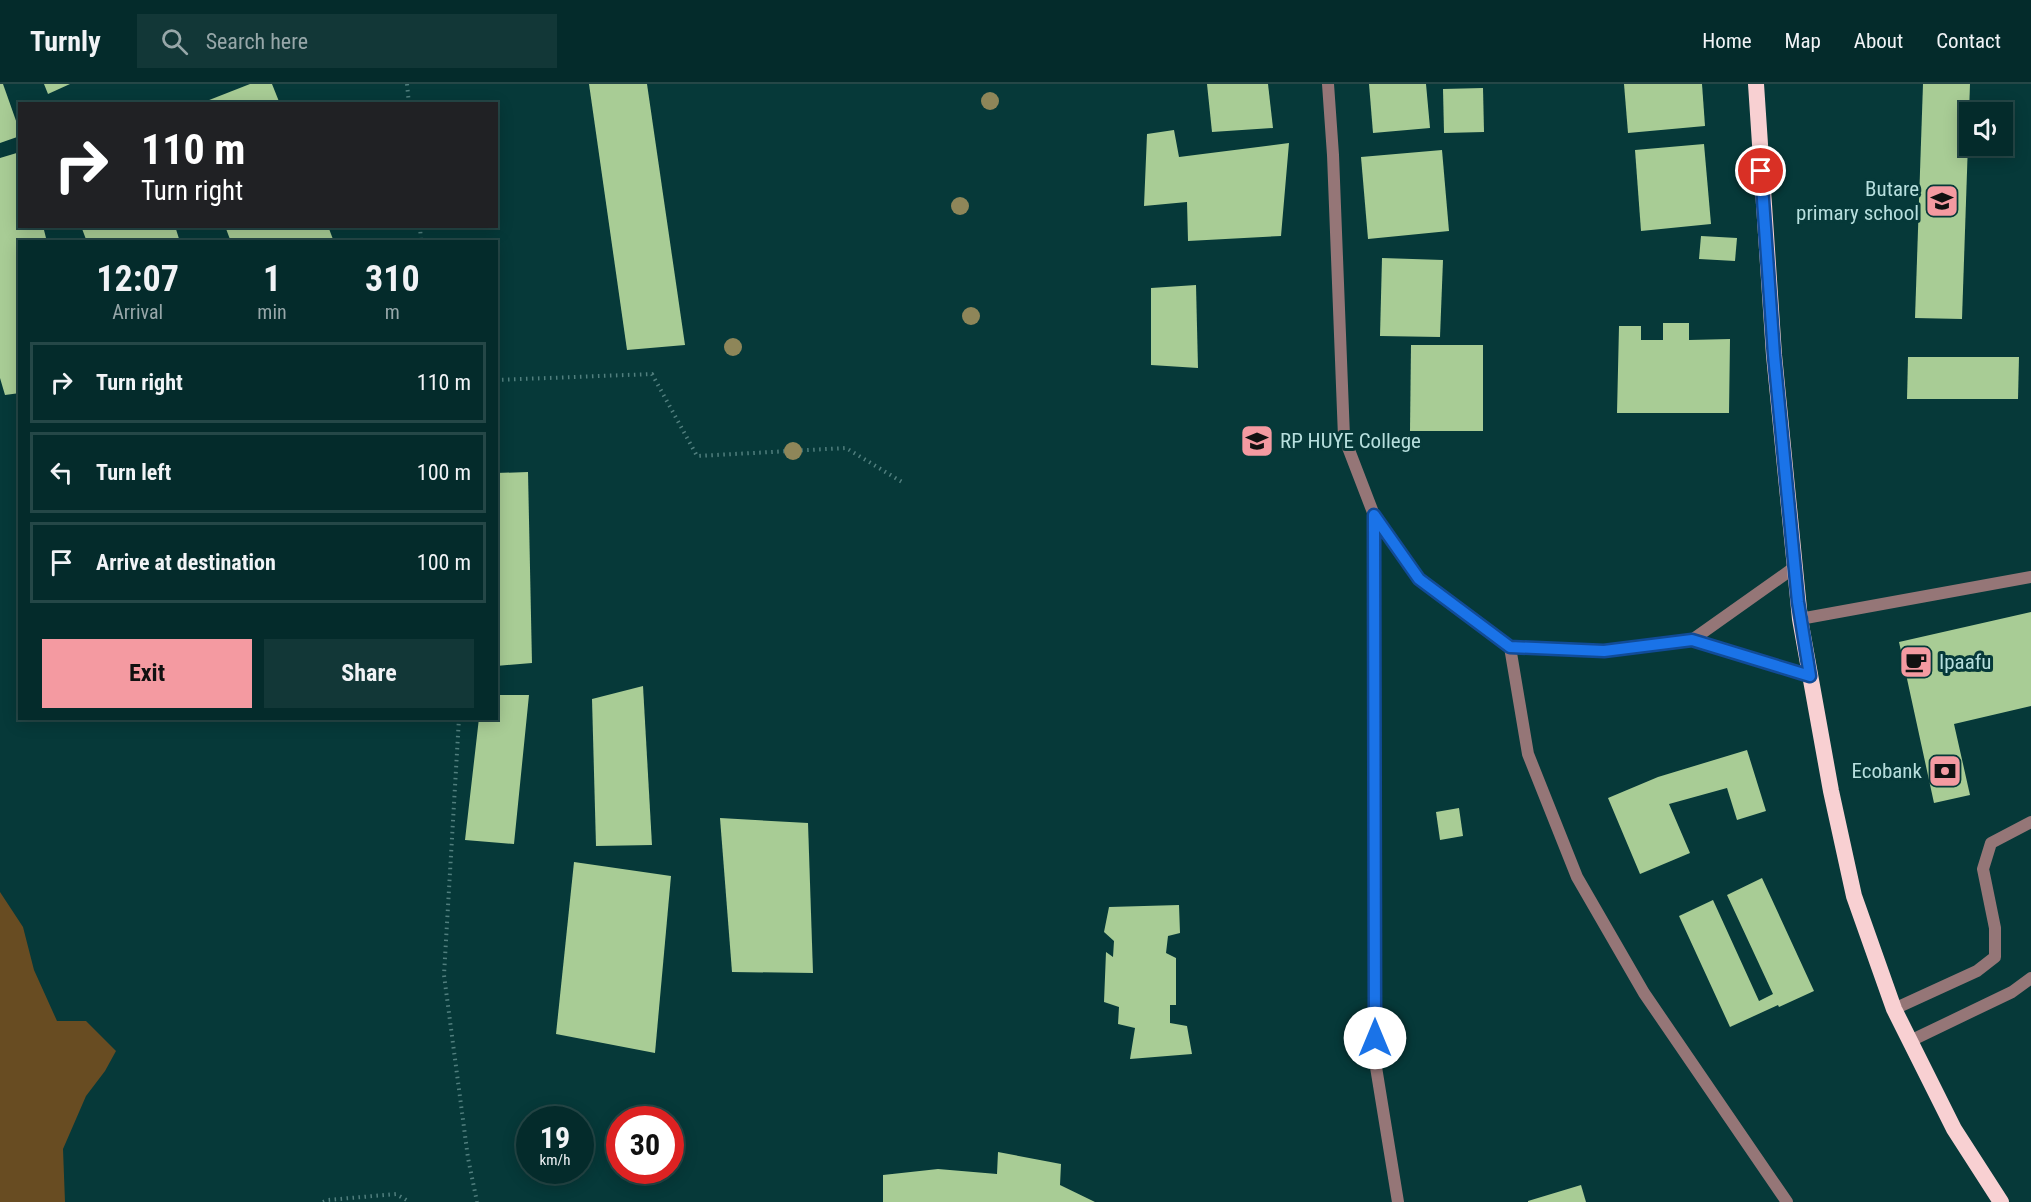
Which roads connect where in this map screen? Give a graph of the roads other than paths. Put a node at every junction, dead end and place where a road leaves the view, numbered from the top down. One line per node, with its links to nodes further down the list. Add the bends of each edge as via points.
1 (1328, 84): 3 (street, via 1344,437)
2 (1756, 84): 4 (highway, via 1774,355)
3 (1374, 515): 8 (street, via 1419,579); 14 (street, via 1375,1061)
4 (1795, 567): 6 (highway); 7 (street)
5 (2031, 577): 6 (street)
6 (1800, 619): 9 (highway)
7 (1692, 640): 8 (street, via 1604,651); 9 (street)
8 (1510, 647): 15 (street, via 1528,754 1577,877 1644,993)
9 (1810, 676): 12 (highway, via 1854,896)
10 (2031, 822): 12 (street, via 1991,843 1983,869 1995,928 1995,957 1977,971)
11 (2031, 978): 13 (street, via 2012,992)
12 (1894, 1009): 13 (highway)
13 (1910, 1041): 16 (highway, via 1954,1130)
14 (1398, 1202)
15 (1787, 1202)
16 (2001, 1202)

